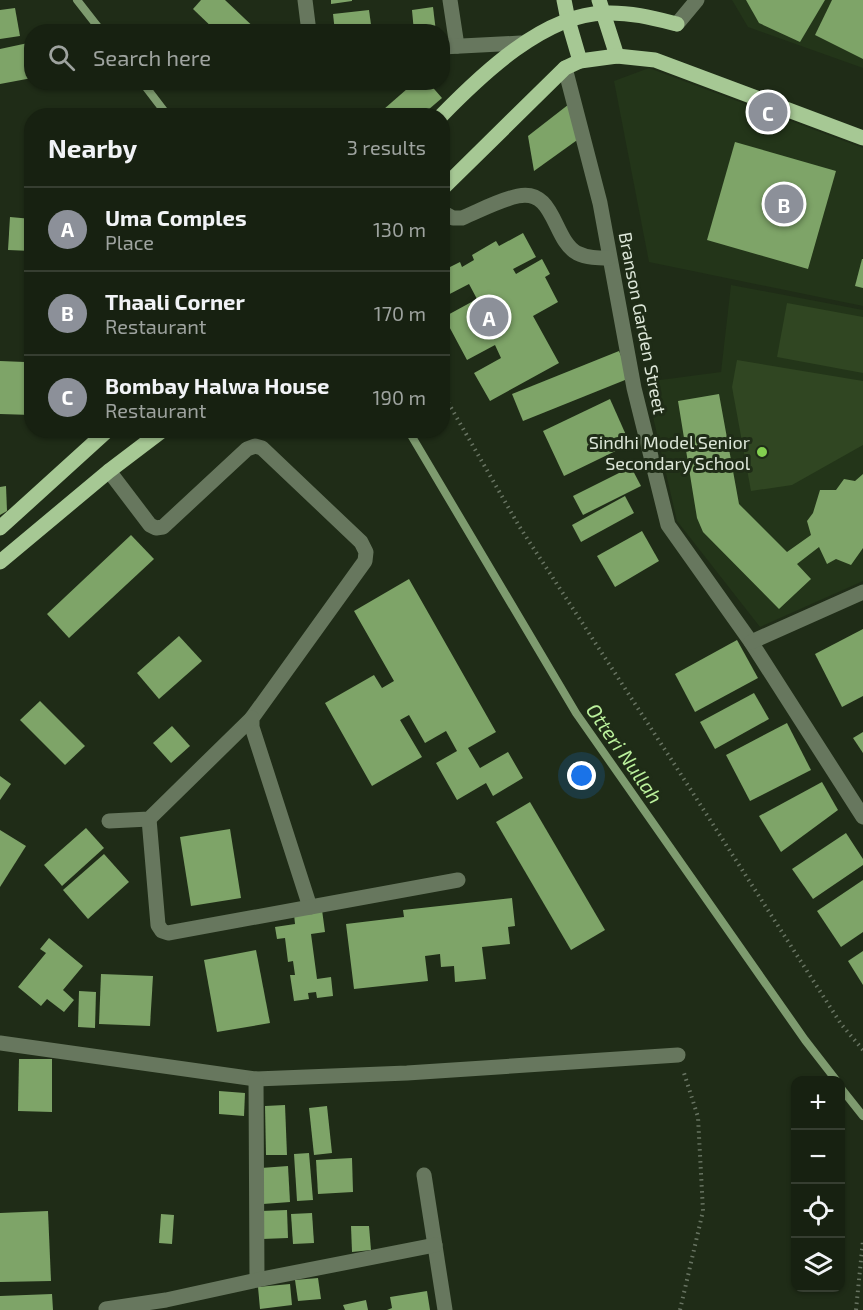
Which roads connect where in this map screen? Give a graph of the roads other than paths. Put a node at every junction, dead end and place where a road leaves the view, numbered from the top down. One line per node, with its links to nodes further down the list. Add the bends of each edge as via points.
1 (305, 0): 7 (street)
2 (450, 0): 10 (street)
3 (564, 0): 6 (main road)
4 (697, 0): 8 (street)
5 (601, 6): 6 (main road); 8 (main road); 11 (main road)
6 (568, 20): 9 (main road); 12 (main road)
7 (308, 24)
8 (677, 24)
9 (521, 43): 10 (street); 14 (main road)
10 (450, 46)
11 (617, 56): 12 (main road); 15 (main road, via 655,60)
12 (580, 61): 13 (main road)
13 (565, 68): 16 (main road); 18 (street, Branson Garden Street, via 600,203)
14 (449, 108)
15 (863, 138)
16 (450, 181)
17 (450, 216): 18 (street, via 462,218 519,195 531,196 547,207 571,249 587,257)
18 (609, 258): 25 (street, Branson Garden Street, via 634,388 668,525)
19 (99, 438): 22 (main road)
20 (152, 438): 21 (main road)
21 (109, 471): 23 (main road); 26 (street, via 156,528 255,446 262,448 361,542 365,561)
22 (0, 528)
23 (0, 562)
24 (863, 592): 25 (street)
25 (751, 642): 27 (street, Branson Garden Street)
26 (252, 718): 28 (street); 31 (street)
27 (863, 817)
28 (149, 819): 29 (street); 31 (street, via 158,926 162,932)
29 (109, 821)
30 (458, 880): 31 (street)
31 (310, 907)
32 (0, 1043): 34 (street)
33 (678, 1055): 34 (street)
34 (256, 1079): 37 (street)
35 (424, 1175): 36 (street)
36 (435, 1245): 37 (street); 39 (street)
37 (257, 1280): 38 (street)
38 (106, 1309)
39 (445, 1310)

